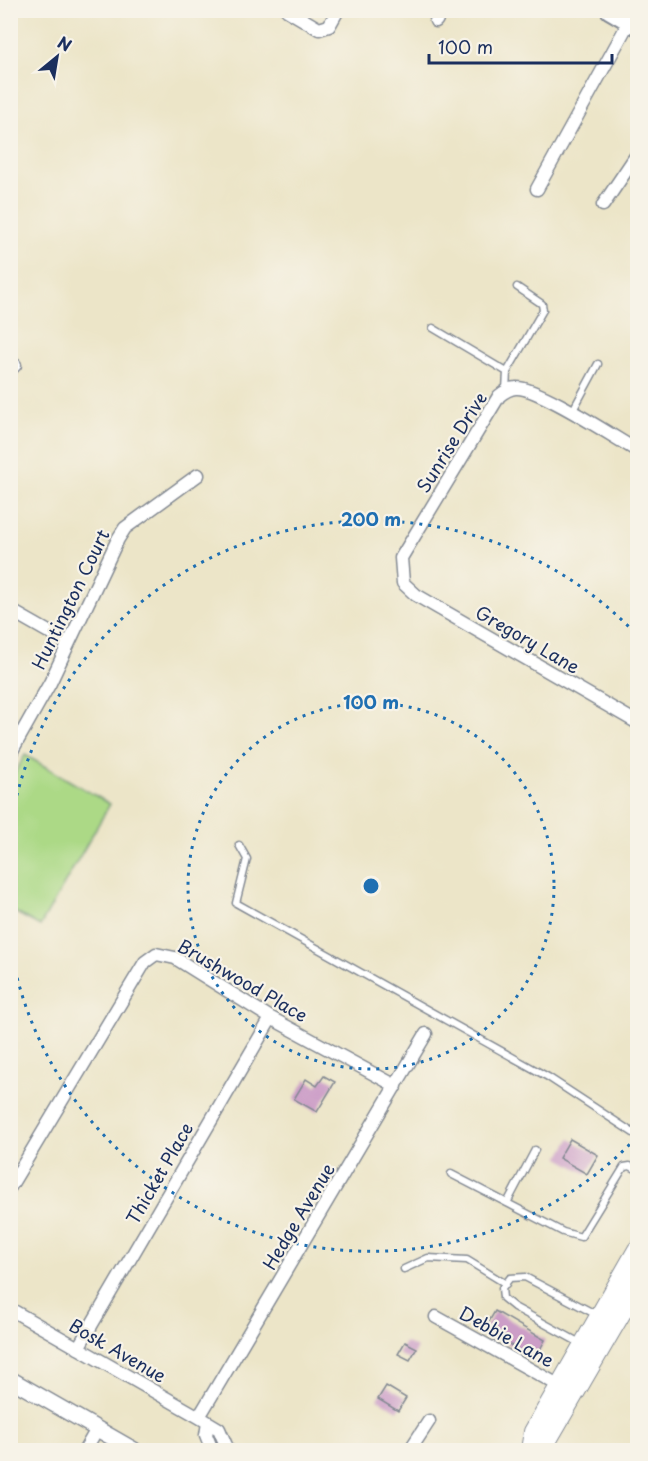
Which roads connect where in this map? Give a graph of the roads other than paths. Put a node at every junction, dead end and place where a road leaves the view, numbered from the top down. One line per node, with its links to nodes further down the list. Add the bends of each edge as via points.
1 (287, 10): 2 (street, via 319,29 329,26)
2 (338, 10)
3 (609, 10): 4 (main road)
4 (633, 25): 6 (street)
5 (638, 153): 7 (street)
6 (537, 189)
7 (603, 205)
8 (517, 287): 11 (lane, via 542,304 543,310)
9 (433, 328): 11 (lane)
10 (597, 364): 13 (lane)
11 (507, 372): 12 (lane)
12 (506, 390): 13 (street, Sunrise Drive, via 517,387 538,393); 16 (street, Sunrise Drive, via 401,558)
13 (571, 412): 14 (street, Sunrise Drive)
14 (637, 449)
15 (198, 475): 18 (street, Huntington Court, via 125,528 110,551)
16 (403, 583): 19 (street, Gregory Lane, via 416,596)
17 (10, 610): 18 (street)
18 (68, 643): 20 (street, Huntington Court)
19 (638, 723)
20 (10, 754)
21 (239, 845): 25 (lane, via 247,858 236,903 548,1077)
22 (271, 1018): 24 (street, Brushwood Place); 29 (street, Brushwood Place, via 175,958 156,954 145,962); 39 (street, Thicket Place)
23 (426, 1034): 24 (street, Hedge Avenue)
24 (396, 1086): 42 (street, Hedge Avenue)
25 (638, 1136)
26 (535, 1150): 30 (lane)
27 (638, 1170): 30 (lane, via 624,1167 581,1237)
28 (451, 1174): 30 (lane)
29 (10, 1187)
30 (507, 1203)
31 (638, 1250): 37 (main road)
32 (404, 1269): 34 (lane, via 428,1258 467,1260)
33 (638, 1283): 50 (main road, via 549,1436)
34 (506, 1284): 37 (lane, via 510,1278 525,1277); 38 (lane, via 502,1288 503,1298 514,1307)
35 (10, 1309): 39 (street, Bosk Avenue)
36 (436, 1317): 41 (street, Debbie Lane)
37 (600, 1317): 38 (main road)
38 (583, 1345): 41 (main road)
39 (78, 1348): 42 (street, Bosk Avenue)
40 (10, 1379): 44 (street)
41 (560, 1386): 50 (main road, via 534,1432)
42 (203, 1420): 47 (street); 48 (street, Bosk Avenue, via 219,1429)
43 (429, 1421): 49 (street)
44 (97, 1429): 45 (street); 46 (street)
45 (85, 1450)
46 (134, 1450)
47 (212, 1450)
48 (228, 1450)
49 (410, 1450)
50 (532, 1450)

